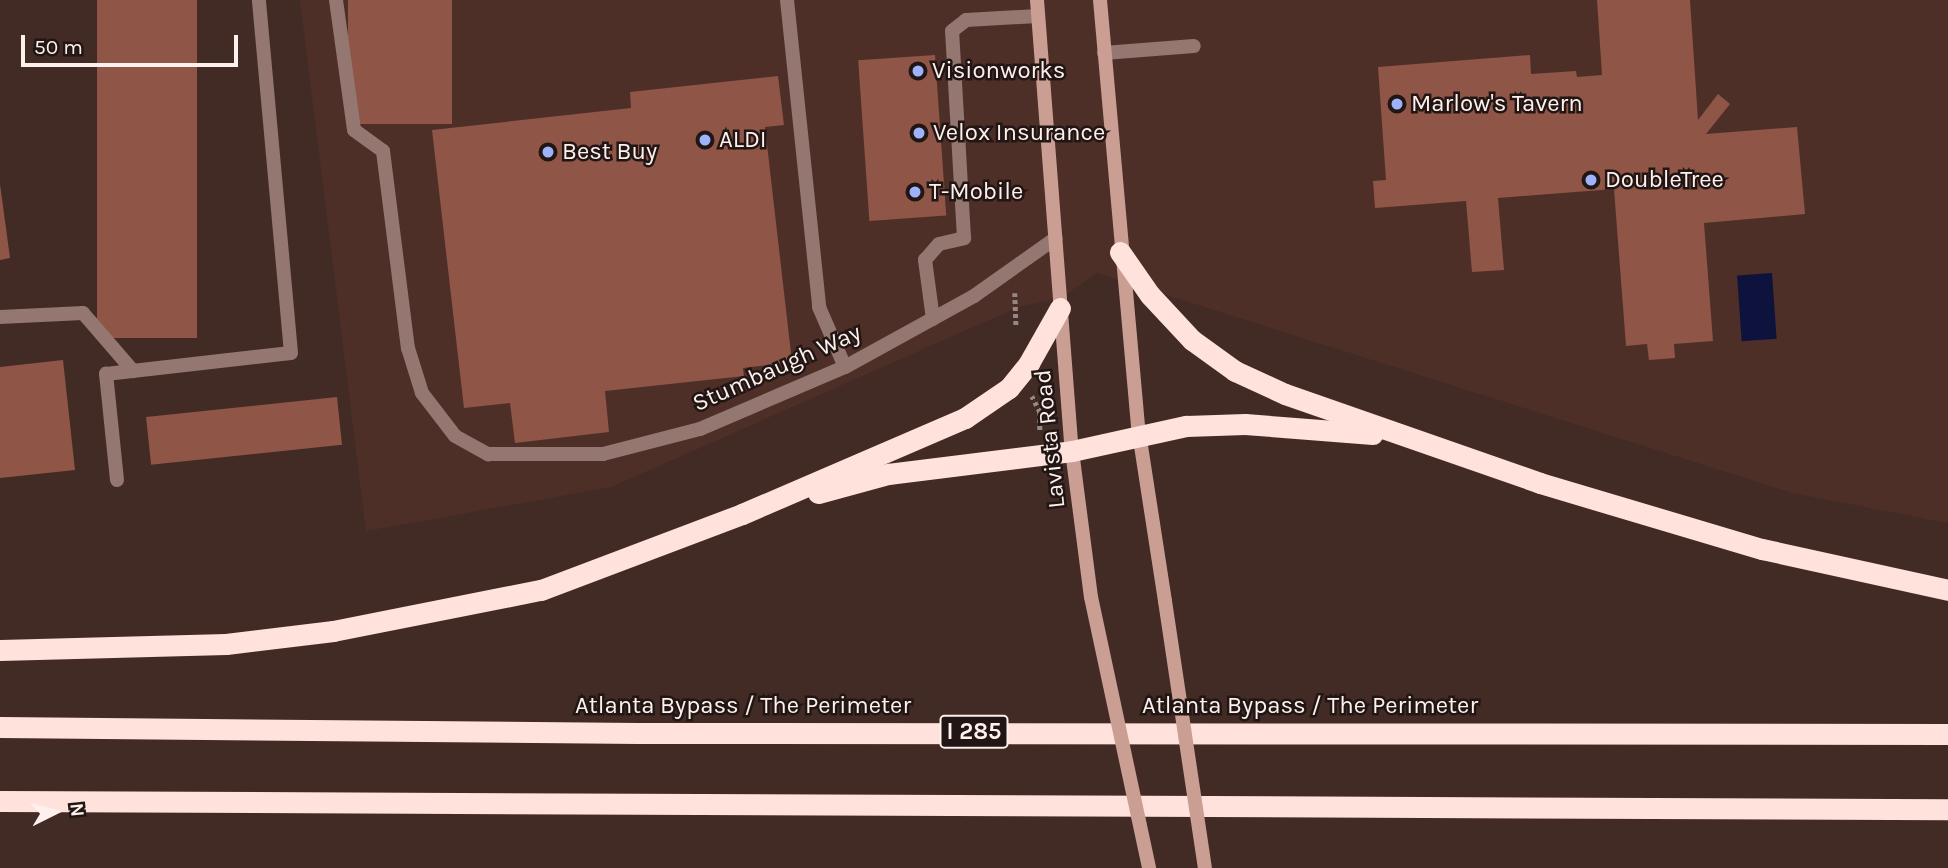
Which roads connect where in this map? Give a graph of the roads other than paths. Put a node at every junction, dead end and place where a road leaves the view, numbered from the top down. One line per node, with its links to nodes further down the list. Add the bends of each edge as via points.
1 (259, 0): 15 (street, via 291,353)
2 (336, 0): 14 (street, Stumbaugh Way, via 354,130 383,151 408,348 422,393 455,436 488,454 603,454 699,429)
3 (787, 0): 14 (street, via 819,307)
4 (1037, 0): 6 (main road, Lavista Road)
5 (1100, 0): 8 (main road)
6 (1038, 16): 9 (main road, Lavista Road); 13 (street, via 966,20 952,31 964,238 939,244 926,260)
7 (1194, 46): 8 (street)
8 (1104, 53): 10 (main road)
9 (1056, 238): 11 (main road, Lavista Road); 13 (street, Stumbaugh Way)
10 (1120, 251): 16 (main road); 17 (highway, via 1172,321 1212,356 1285,394)
11 (1060, 308): 18 (main road, Lavista Road); 20 (highway, via 1030,363 989,404)
12 (0, 317): 15 (street, via 83,313)
13 (933, 319): 14 (street, Stumbaugh Way)
14 (845, 368)
15 (133, 371): 19 (street, via 106,374)
16 (1139, 433): 17 (highway, via 1245,424); 18 (highway); 28 (main road, bridge)
17 (1397, 436): 21 (highway, via 1762,549)
18 (1072, 451): 20 (highway, via 888,474); 27 (main road, Lavista Road, bridge, via 1091,597)
19 (117, 481)
20 (741, 514): 22 (highway, via 541,590 333,631 226,643)
21 (1948, 590)
22 (0, 650)
23 (0, 727): 24 (highway, Atlanta Bypass / The Perimeter / I 285, via 638,733)
24 (1948, 734)
25 (0, 801): 26 (highway)
26 (1948, 809)
27 (1149, 868)
28 (1205, 868)

